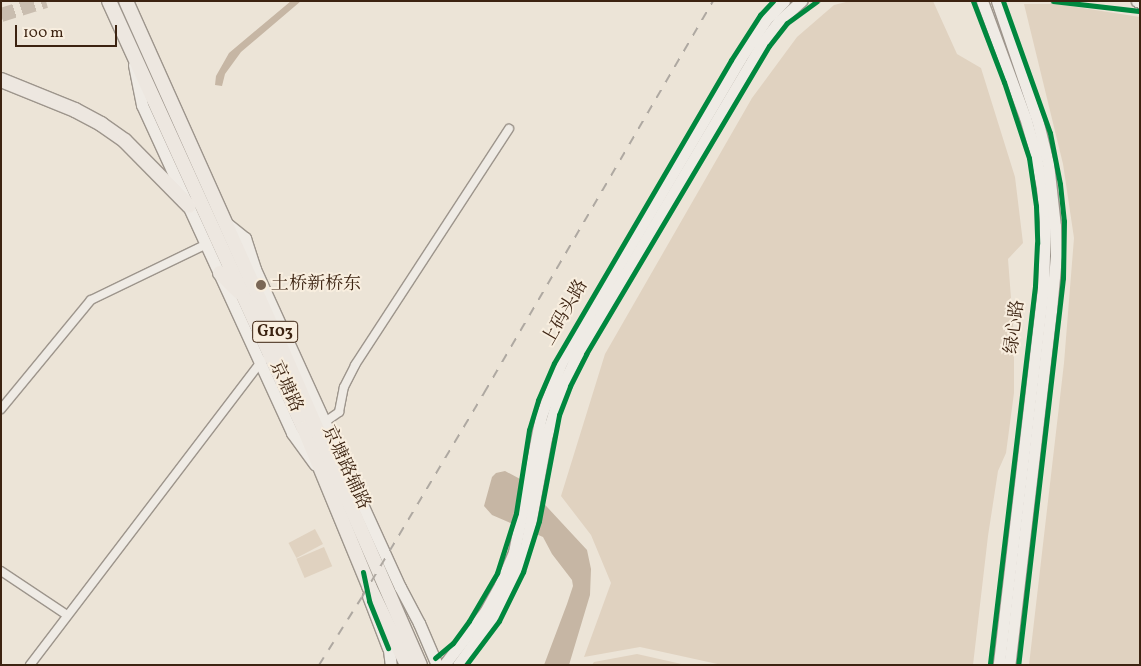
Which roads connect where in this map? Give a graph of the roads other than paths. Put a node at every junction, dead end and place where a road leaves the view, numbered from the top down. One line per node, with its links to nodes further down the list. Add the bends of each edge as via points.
1 (109, 1): 7 (highway, 京塘路 / G103)
2 (126, 1): 11 (highway, 京塘路 / G103)
3 (784, 1): 13 (main road, 上码头路, via 756,32)
4 (801, 1): 13 (main road, 上码头路, via 779,21 763,42)
5 (982, 1): 33 (main road, 绿心路, via 1032,143 1045,221 1043,288)
6 (997, 1): 34 (main road, 绿心路, via 1038,119 1048,163 1056,256)
7 (131, 48): 10 (main road, via 142,104); 15 (highway, 京塘路 / G103)
8 (1, 80): 10 (highway, via 101,124 125,141)
9 (509, 129): 20 (street, via 355,365 344,387 339,412)
10 (189, 206): 12 (main road)
11 (225, 222): 17 (highway, 京塘路 / G103); 20 (main road, 京塘路辅路, via 245,238)
12 (207, 244): 14 (main road); 19 (street, via 91,300)
13 (628, 258): 16 (main road, 上码头路)
14 (220, 273): 15 (highway); 18 (main road)
15 (245, 298): 18 (highway, 京塘路 / G103)
16 (590, 323): 31 (main road, 上码头路, via 561,363 541,416 514,552 500,586 485,612); 32 (main road, 上码头路, via 553,411 526,546 495,614)
17 (277, 338): 18 (street); 20 (highway, 京塘路 / G103)
18 (264, 356): 22 (highway, 京塘路 / G103, via 325,479); 23 (street)
19 (1, 409)
20 (320, 425): 29 (highway, 京塘路 / G103); 30 (main road, 京塘路辅路)
21 (1, 571): 23 (street)
22 (363, 572): 24 (highway, 京塘路 / G103); 25 (main road, via 369,600)
23 (67, 615): 26 (street)
24 (388, 626): 25 (main road); 28 (highway, 京塘路 / G103)
25 (388, 648): 27 (main road)
26 (30, 665)
27 (391, 665)
28 (407, 665)
29 (420, 665)
30 (437, 665)
31 (444, 665)
32 (458, 665)
33 (999, 665)
34 (1009, 665)

